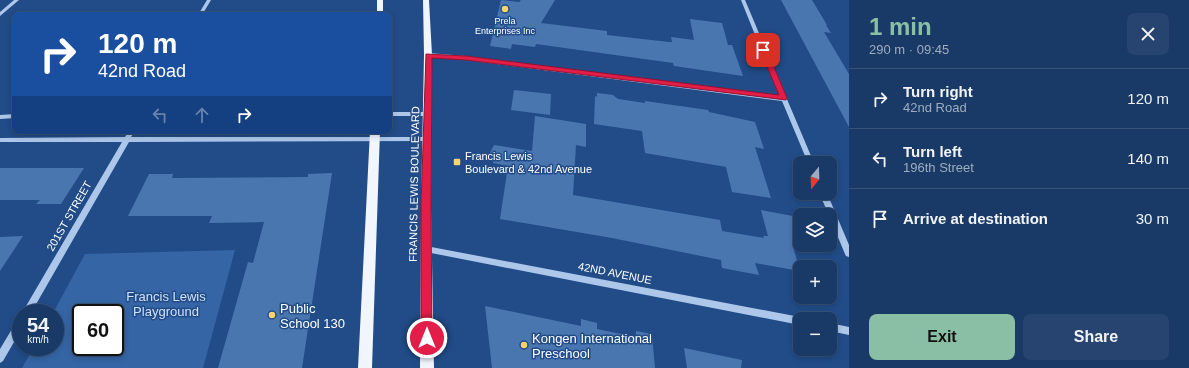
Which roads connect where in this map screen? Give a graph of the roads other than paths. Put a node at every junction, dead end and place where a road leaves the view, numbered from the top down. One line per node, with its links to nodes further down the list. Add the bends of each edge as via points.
1 (17, 0): 8 (street)
2 (209, 0): 6 (street)
3 (380, 0): 7 (main road)
4 (426, 0): 9 (main road, FRANCIS LEWIS BOULEVARD)
5 (743, 0): 10 (street)
6 (202, 12)
7 (380, 12)
8 (0, 15)
9 (428, 55): 10 (street); 12 (main road, FRANCIS LEWIS BOULEVARD)
10 (784, 98): 20 (street)
11 (392, 114): 12 (street)
12 (428, 114): 17 (main road, FRANCIS LEWIS BOULEVARD)
13 (12, 116): 14 (street)
14 (0, 117)
15 (130, 134): 19 (street, 201ST STREET)
16 (375, 135): 17 (street); 19 (street); 30 (main road)
17 (428, 139): 22 (main road, FRANCIS LEWIS BOULEVARD)
18 (0, 140): 19 (street)
19 (127, 140): 24 (street, 201ST STREET)
20 (808, 156)
21 (826, 200): 23 (street)
22 (426, 249): 25 (street, 42ND AVENUE); 31 (main road, FRANCIS LEWIS BOULEVARD)
23 (849, 254)
24 (31, 304)
25 (793, 320)
26 (837, 328): 27 (street)
27 (849, 331)
28 (12, 337): 29 (street)
29 (0, 358)
30 (365, 368)
31 (427, 368)

